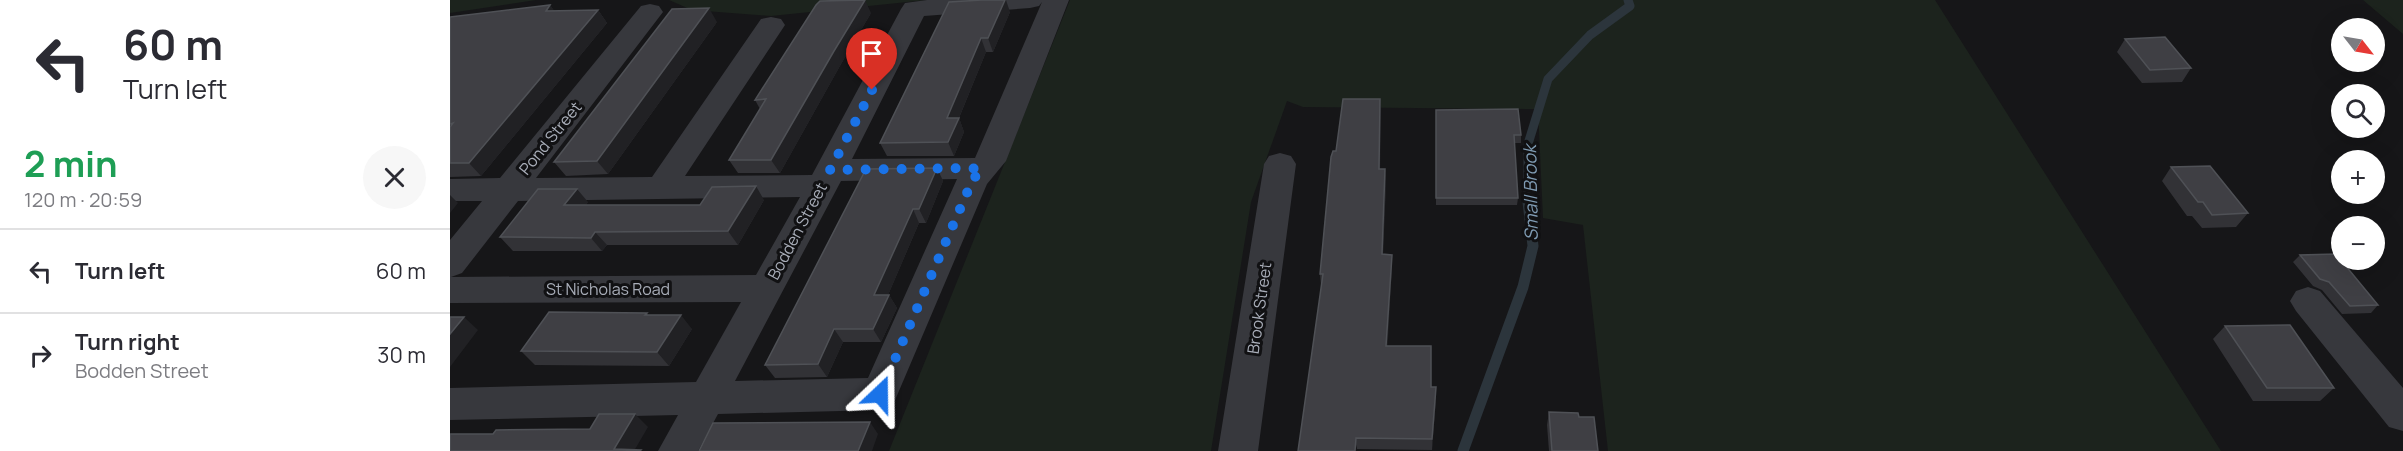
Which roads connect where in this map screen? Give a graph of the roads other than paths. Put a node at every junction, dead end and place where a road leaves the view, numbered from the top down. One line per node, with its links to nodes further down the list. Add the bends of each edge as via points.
1 (1030, 0): 7 (street, Bodden Street, via 914,9)
2 (1056, 0): 6 (street, via 990,161)
3 (650, 12): 10 (street, Pond Street)
4 (771, 25): 8 (street)
5 (1280, 164): 19 (street, Brook Street)
6 (982, 170): 7 (street); 15 (street, via 973,179 880,394)
7 (826, 178): 8 (street); 12 (street, Bodden Street)
8 (660, 189): 10 (street)
9 (450, 190): 10 (street)
10 (509, 190): 11 (street, Pond Street)
11 (450, 264)
12 (767, 288): 13 (street, St Nicholas Road); 15 (street, Bodden Street)
13 (450, 290)
14 (2308, 301): 17 (street)
15 (707, 399): 16 (street); 18 (street, Bodden Street)
16 (450, 404)
17 (2403, 416)
18 (678, 451)
19 (1238, 451)

